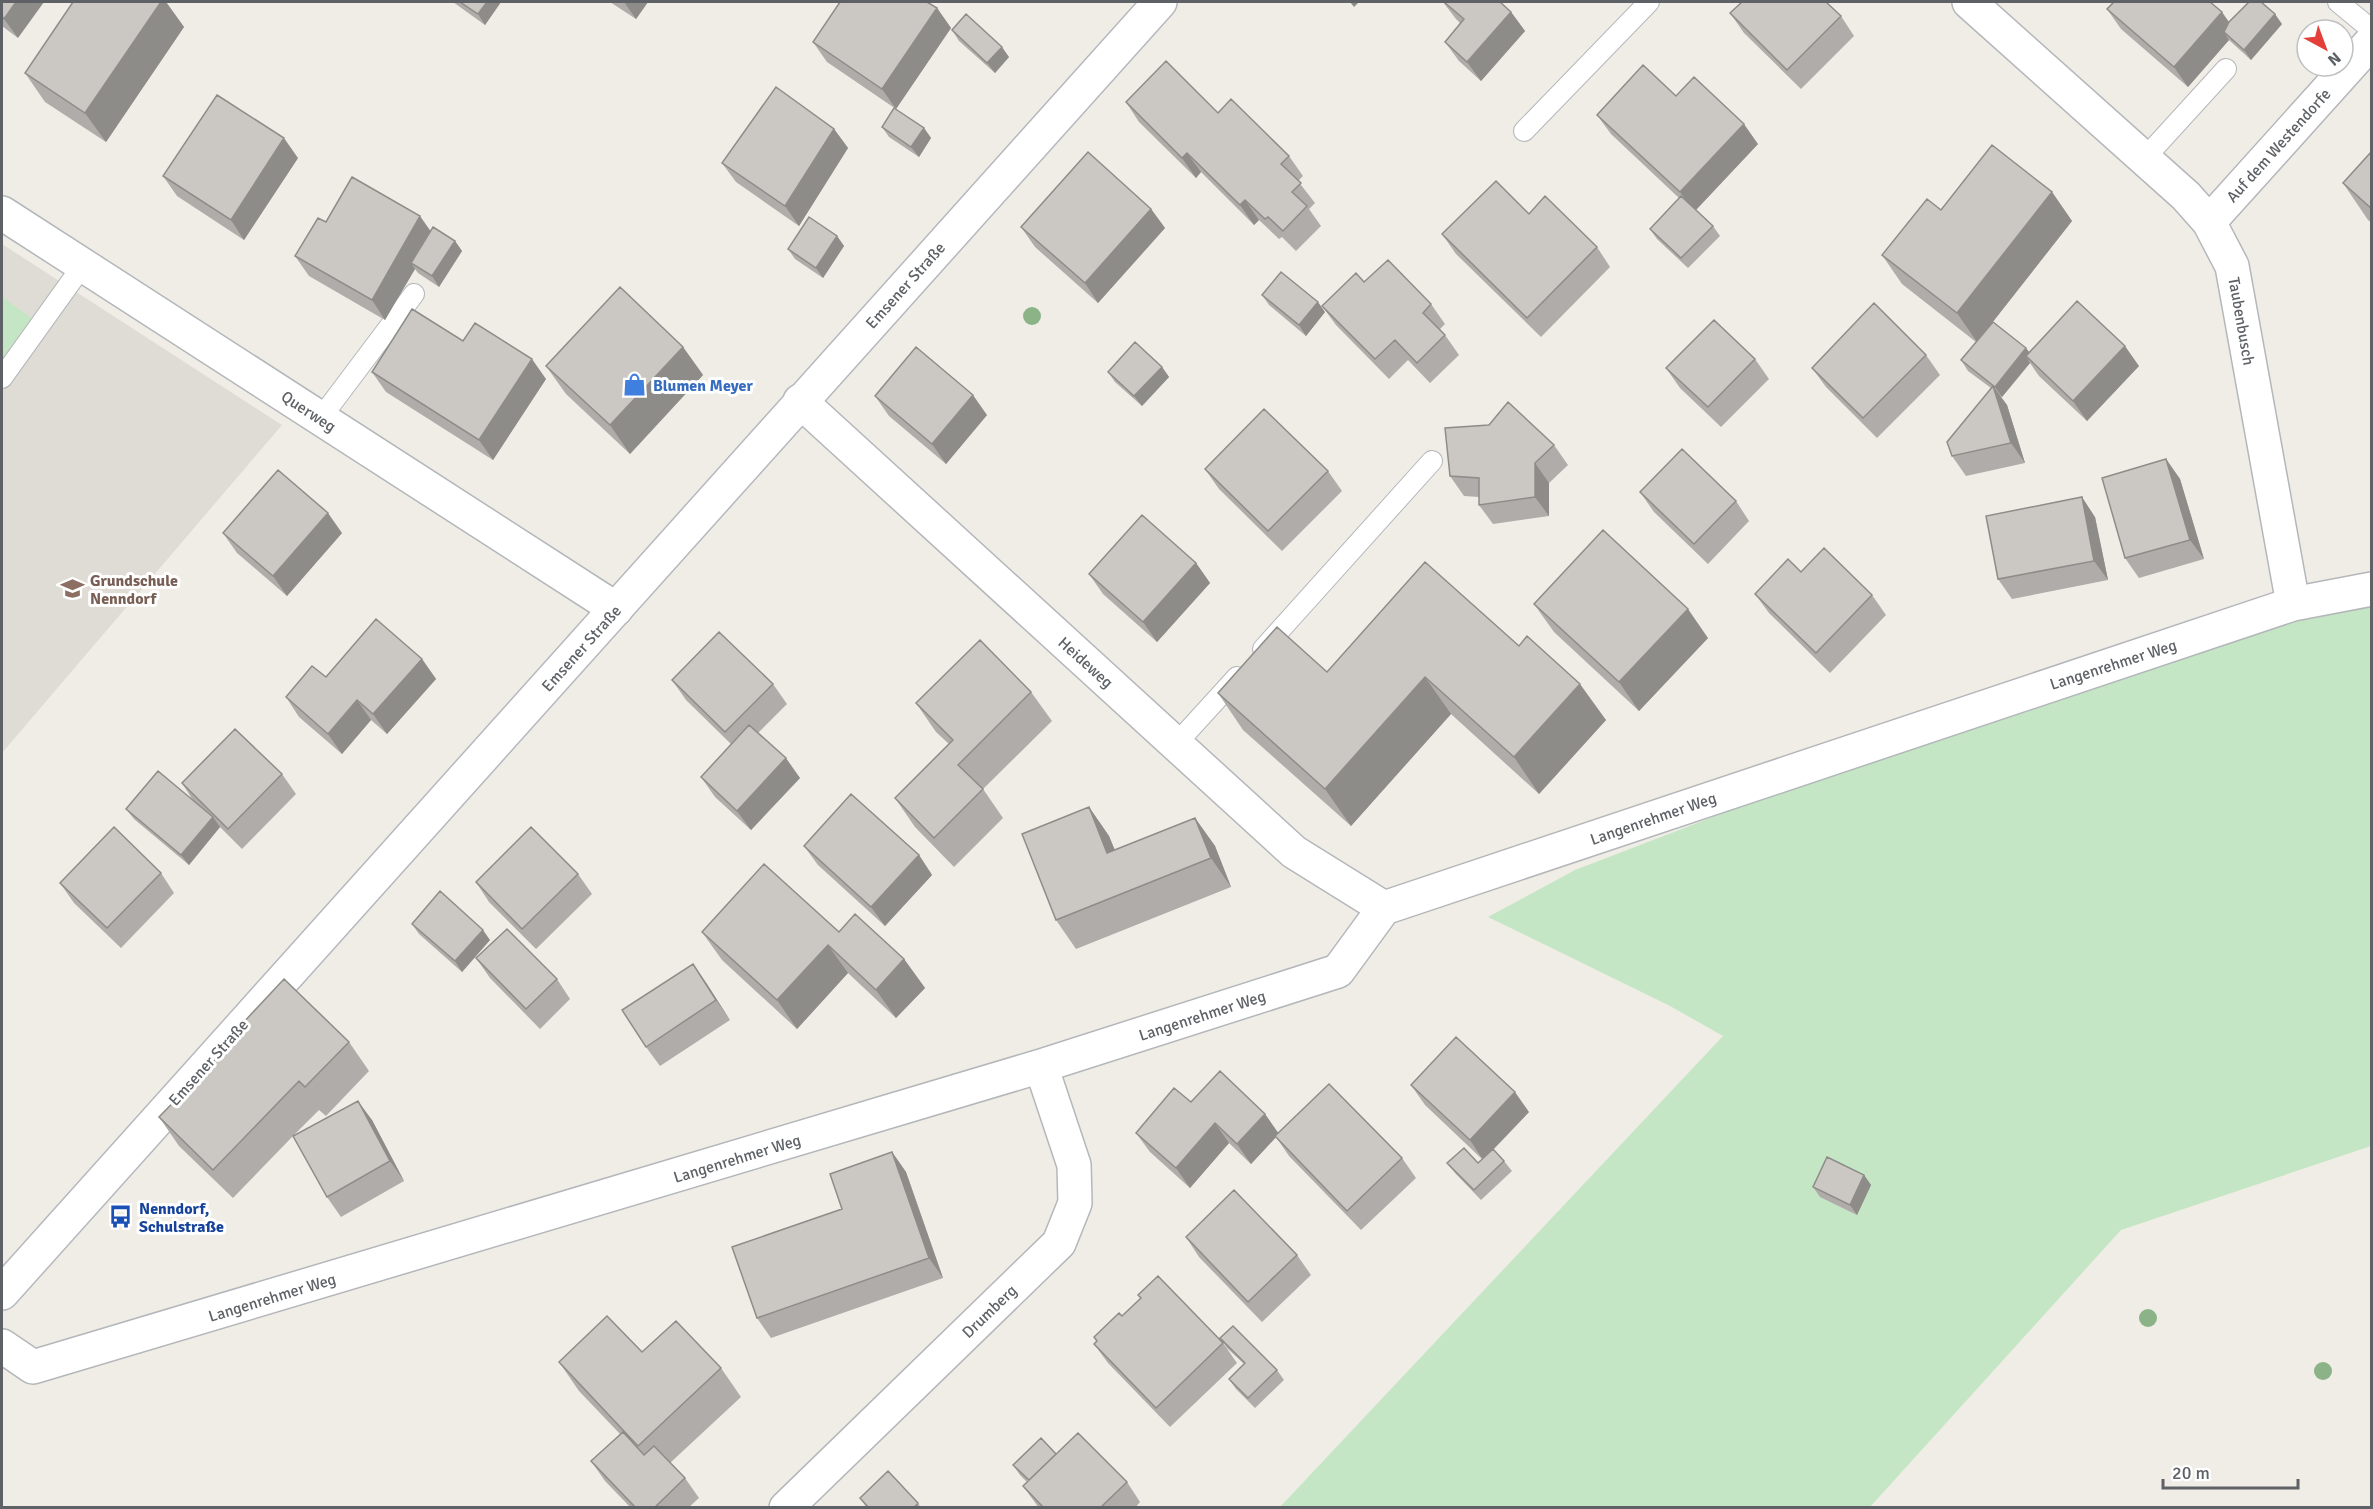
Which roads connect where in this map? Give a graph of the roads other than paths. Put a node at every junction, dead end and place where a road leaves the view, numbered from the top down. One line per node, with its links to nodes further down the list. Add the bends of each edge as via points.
1 (1160, 2): 15 (street, Emsener Straße)
2 (1649, 2): 8 (lane)
3 (1969, 2): 9 (street, Taubenbusch)
4 (2338, 2): 5 (lane)
5 (2372, 30)
6 (2372, 41): 11 (street, Auf dem Westendorfe)
7 (2226, 69): 9 (lane)
8 (1524, 130)
9 (2144, 159): 11 (street, Taubenbusch)
10 (2, 213): 12 (street, Querweg)
11 (2210, 222): 19 (street, Taubenbusch, via 2232,266)
12 (83, 265): 14 (lane); 16 (street, Querweg)
13 (414, 294): 16 (lane)
14 (2, 378)
15 (800, 402): 20 (street, Emsener Straße); 21 (street, Heideweg)
16 (320, 419): 20 (street, Querweg)
17 (1432, 461): 21 (lane)
18 (2372, 589): 19 (street, Langenrehmer Weg)
19 (2293, 604): 22 (street, Langenrehmer Weg)
20 (616, 609): 24 (street, Emsener Straße)
21 (1176, 744): 22 (street, Heideweg, via 1294,852)
22 (1384, 908): 23 (street, Langenrehmer Weg, via 1338,971)
23 (1041, 1066): 25 (street, Langenrehmer Weg, via 33,1367); 26 (street, Drumberg, via 1074,1165 1075,1203 1059,1243)
24 (2, 1293)
25 (2, 1346)
26 (786, 1508)

